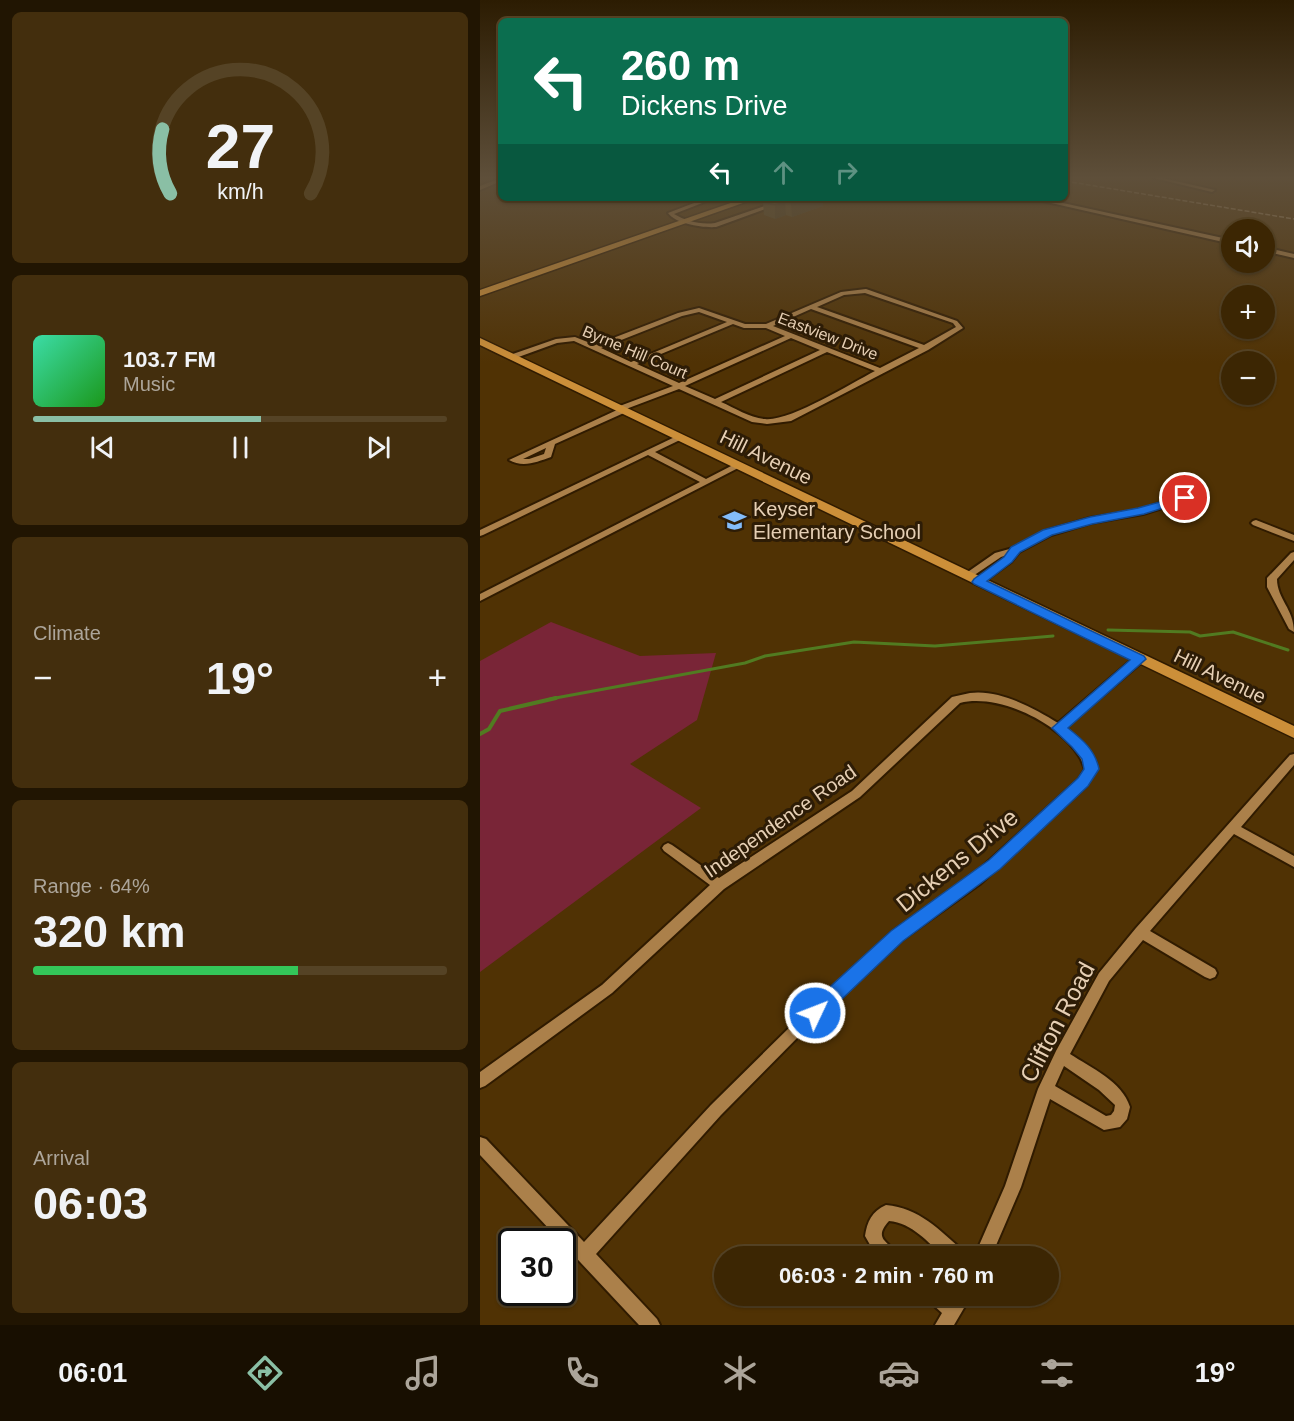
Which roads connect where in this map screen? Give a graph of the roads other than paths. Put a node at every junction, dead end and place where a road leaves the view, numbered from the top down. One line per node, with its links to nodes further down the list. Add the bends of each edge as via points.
1 (634, 240): 4 (main road)
2 (1275, 252): 3 (street)
3 (1294, 256)
4 (480, 293)
5 (811, 307): 7 (street); 11 (street); 11 (street, Byrne Hill Court, via 843,293 866,291 955,322 960,328)
6 (733, 322): 7 (street, Eastview Drive); 10 (street, Eastview Drive, via 709,312 688,311); 14 (street)
7 (767, 326): 8 (street, Eastview Drive)
8 (790, 336): 12 (street, Eastview Drive); 16 (street)
9 (480, 341): 13 (main road, Hill Avenue)
10 (595, 348): 13 (street, Byrne Hill Court, via 575,339 556,341); 14 (street, Byrne Hill Court)
11 (925, 348): 15 (street, Byrne Hill Court)
12 (825, 350): 15 (street, Eastview Drive); 17 (street)
13 (513, 357): 18 (main road, Hill Avenue)
14 (632, 364): 16 (street, Byrne Hill Court)
15 (881, 371): 17 (street, Byrne Hill Court, via 788,419 767,422)
16 (679, 386): 17 (street, Byrne Hill Court); 18 (street)
17 (715, 402)
18 (621, 410): 19 (main road, Hill Avenue); 20 (street)
19 (679, 437): 21 (street); 22 (main road, Hill Avenue)
20 (551, 443)
21 (649, 452): 23 (street); 26 (street)
22 (738, 466): 23 (street); 29 (main road, Hill Avenue)
23 (706, 482): 30 (street)
24 (1185, 498): 29 (street, via 1048,533)
25 (1256, 523): 27 (street)
26 (480, 533)
27 (1294, 538)
28 (1294, 555): 31 (street, via 1272,578 1272,587)
29 (973, 579): 32 (main road, Hill Avenue)
30 (480, 598)
31 (1293, 626)
32 (1139, 659): 33 (street); 34 (main road, Hill Avenue)
33 (1059, 728): 39 (street, Independence Road, via 1005,700 974,694 963,696 856,794); 49 (street, Dickens Drive, via 1089,758 1091,769 1083,782 975,881 897,936 798,1028 716,1110)
34 (1294, 734)
35 (1294, 758): 36 (street, Clifton Road)
36 (1233, 828): 38 (street); 40 (street, Clifton Road)
37 (668, 848): 39 (street)
38 (1294, 862)
39 (719, 885): 43 (street, Independence Road, via 607,989)
40 (1141, 932): 41 (street); 42 (street, Clifton Road, via 1104,977)
41 (1210, 974)
42 (1061, 1056): 44 (street, Clifton Road); 44 (street, via 1116,1095 1122,1106 1121,1116 1115,1122 1104,1123)
43 (480, 1081)
44 (1047, 1089): 48 (street, Clifton Road, via 1013,1187)
45 (480, 1144): 49 (street)
46 (878, 1246): 47 (street, via 873,1236 875,1225 886,1213 897,1212 910,1217)
47 (944, 1246)
48 (987, 1246)
49 (585, 1254): 50 (street)
50 (651, 1325)

